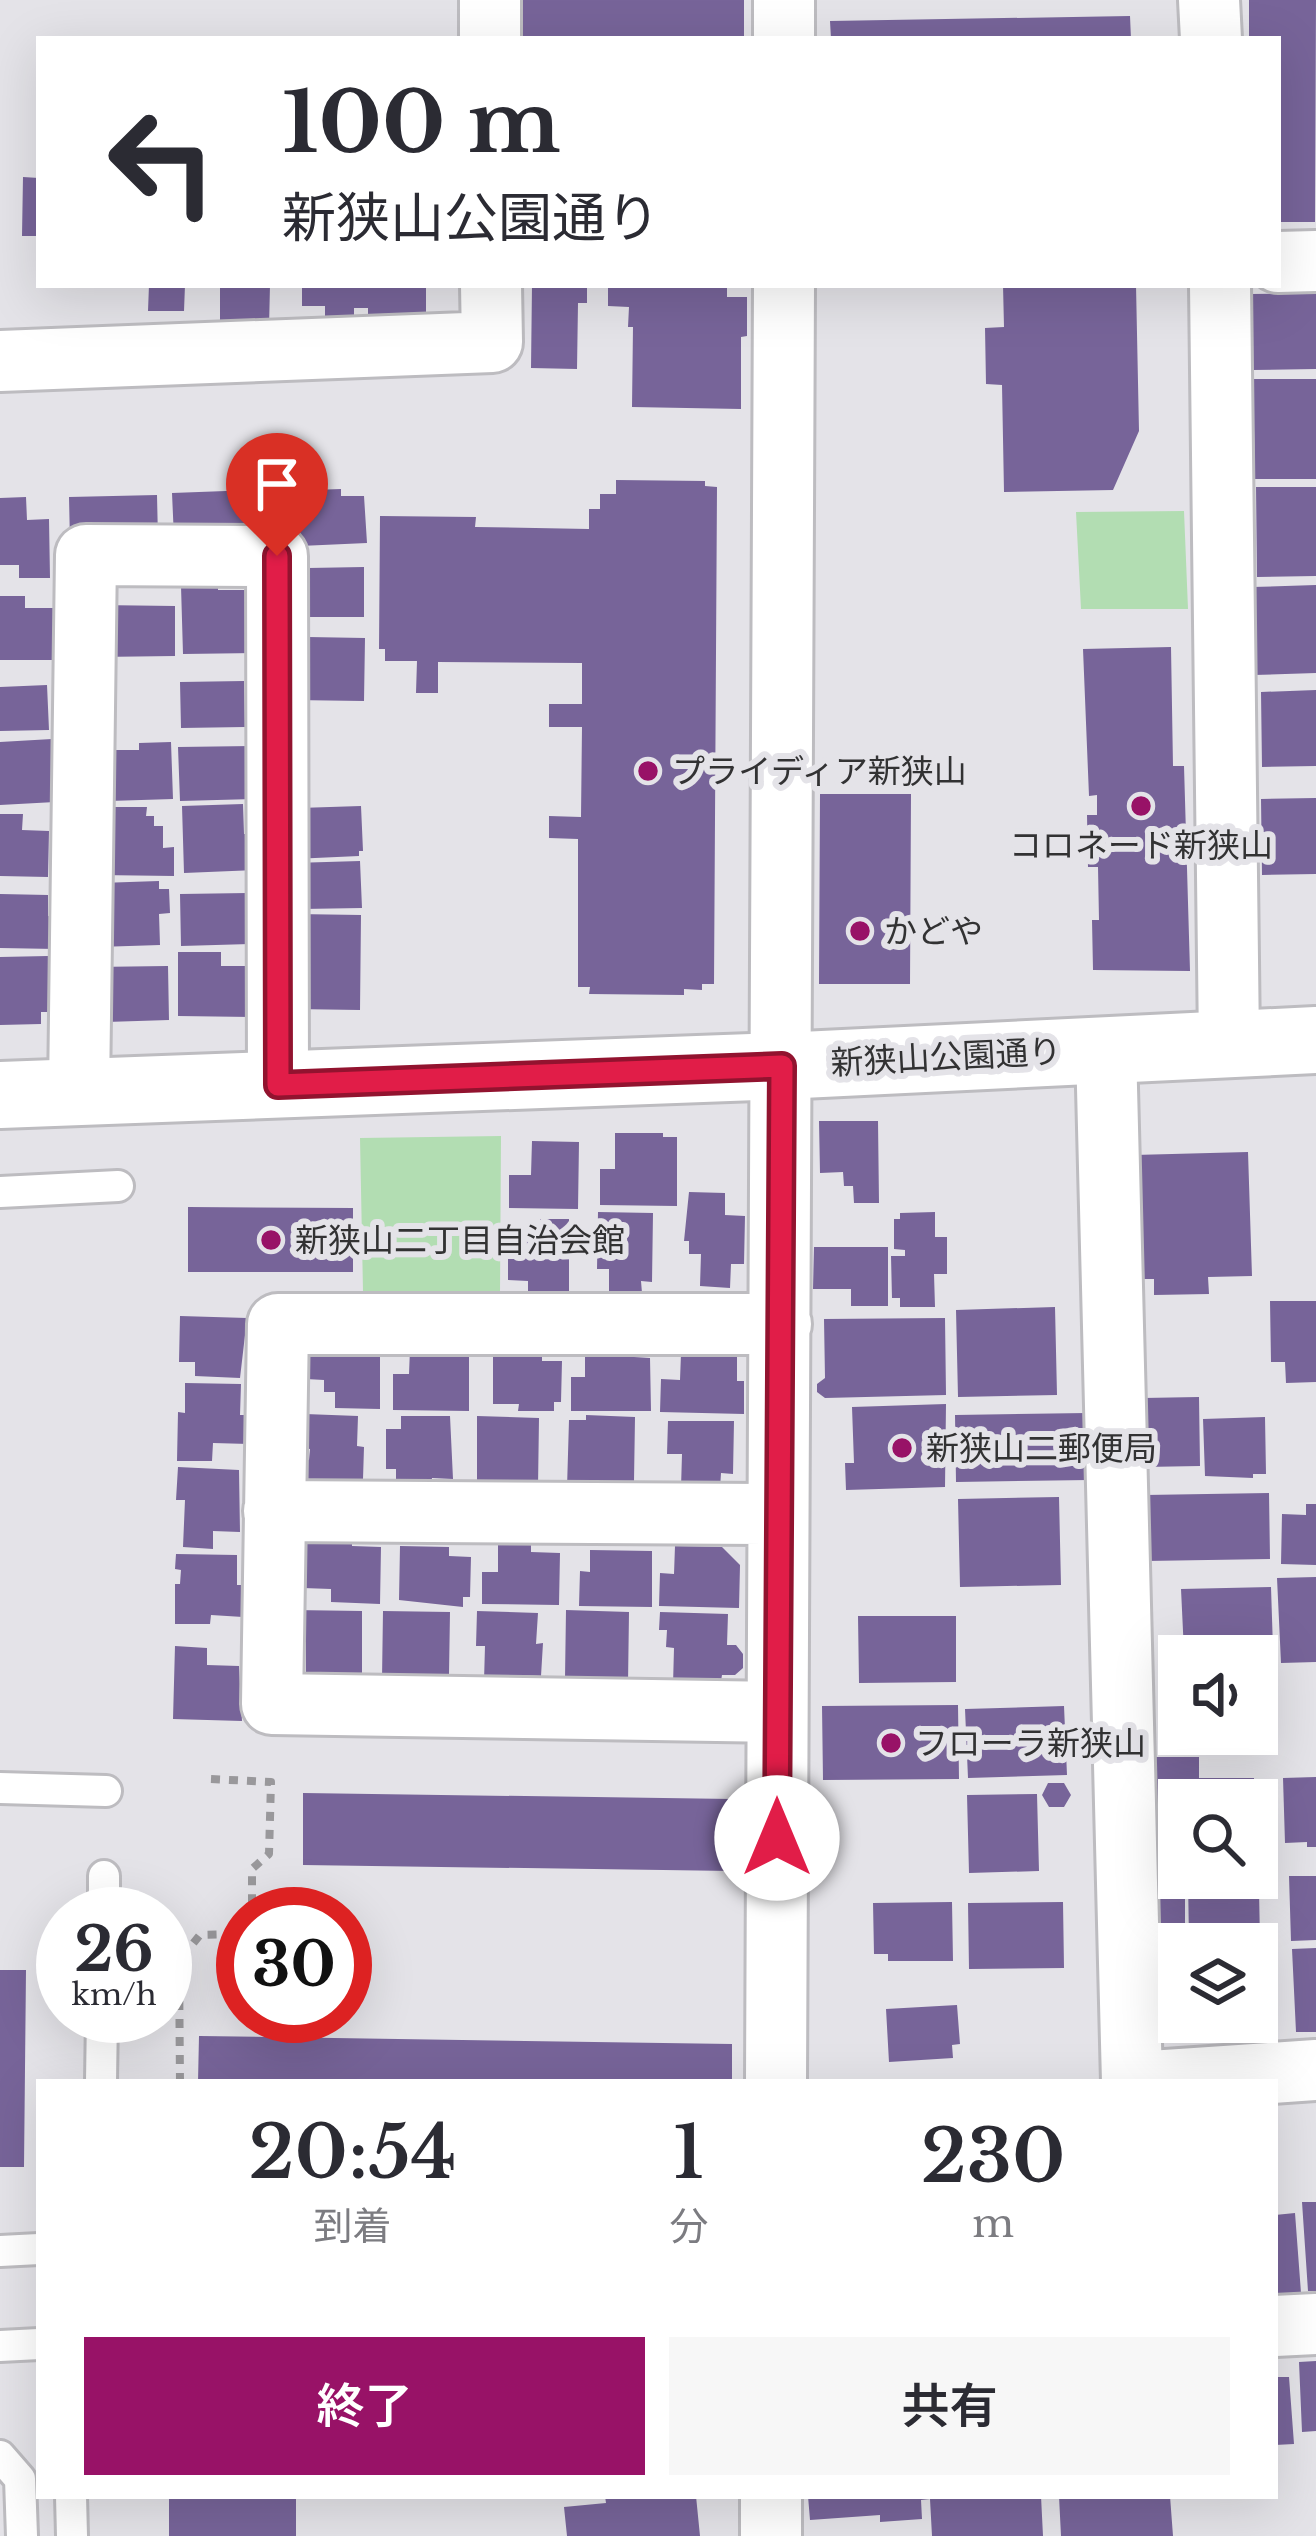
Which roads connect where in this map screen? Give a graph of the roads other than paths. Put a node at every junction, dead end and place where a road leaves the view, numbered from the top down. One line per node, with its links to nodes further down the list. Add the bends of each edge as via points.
1 (490, 0): 4 (street)
2 (784, 0): 5 (street)
3 (1209, 0): 6 (street)
4 (490, 36)
5 (784, 36)
6 (1211, 36)
7 (1316, 261): 8 (street)
8 (1281, 262)
9 (491, 288): 12 (street, via 492,342)
10 (784, 288): 16 (street)
11 (1220, 288): 14 (street)
12 (0, 361)
13 (1316, 1040): 14 (street, 新狭山公園通り)
14 (1229, 1044): 15 (street, 新狭山公園通り)
15 (1106, 1048): 16 (street, 新狭山公園通り); 34 (street)
16 (782, 1066): 17 (street, 新狭山公園通り); 22 (street)
17 (278, 1085): 18 (street, 新狭山公園通り); 18 (street, via 277,556 86,555)
18 (79, 1092): 19 (street, 新狭山公園通り)
19 (0, 1095)
20 (118, 1186): 21 (lane)
21 (0, 1192)
22 (781, 1324): 23 (street, via 278,1324); 24 (street)
23 (274, 1510): 24 (street); 25 (street, via 272,1704)
24 (777, 1514): 25 (street)
25 (778, 1712): 33 (street)
26 (0, 1788): 27 (lane)
27 (106, 1791)
28 (104, 1876): 29 (lane)
29 (104, 1887)
30 (102, 2043): 32 (lane)
31 (1316, 2070): 35 (street)
32 (101, 2079)
33 (776, 2079)
34 (1134, 2079)
35 (1180, 2079)
36 (36, 2249): 37 (lane)
37 (0, 2251)
38 (1316, 2324): 39 (street)
39 (1278, 2326)
40 (36, 2344): 41 (lane)
41 (0, 2346)
42 (0, 2456): 45 (lane, via 20,2479)
43 (71, 2499): 46 (lane)
44 (771, 2499): 47 (street)
45 (22, 2536)
46 (73, 2536)
47 (771, 2536)

